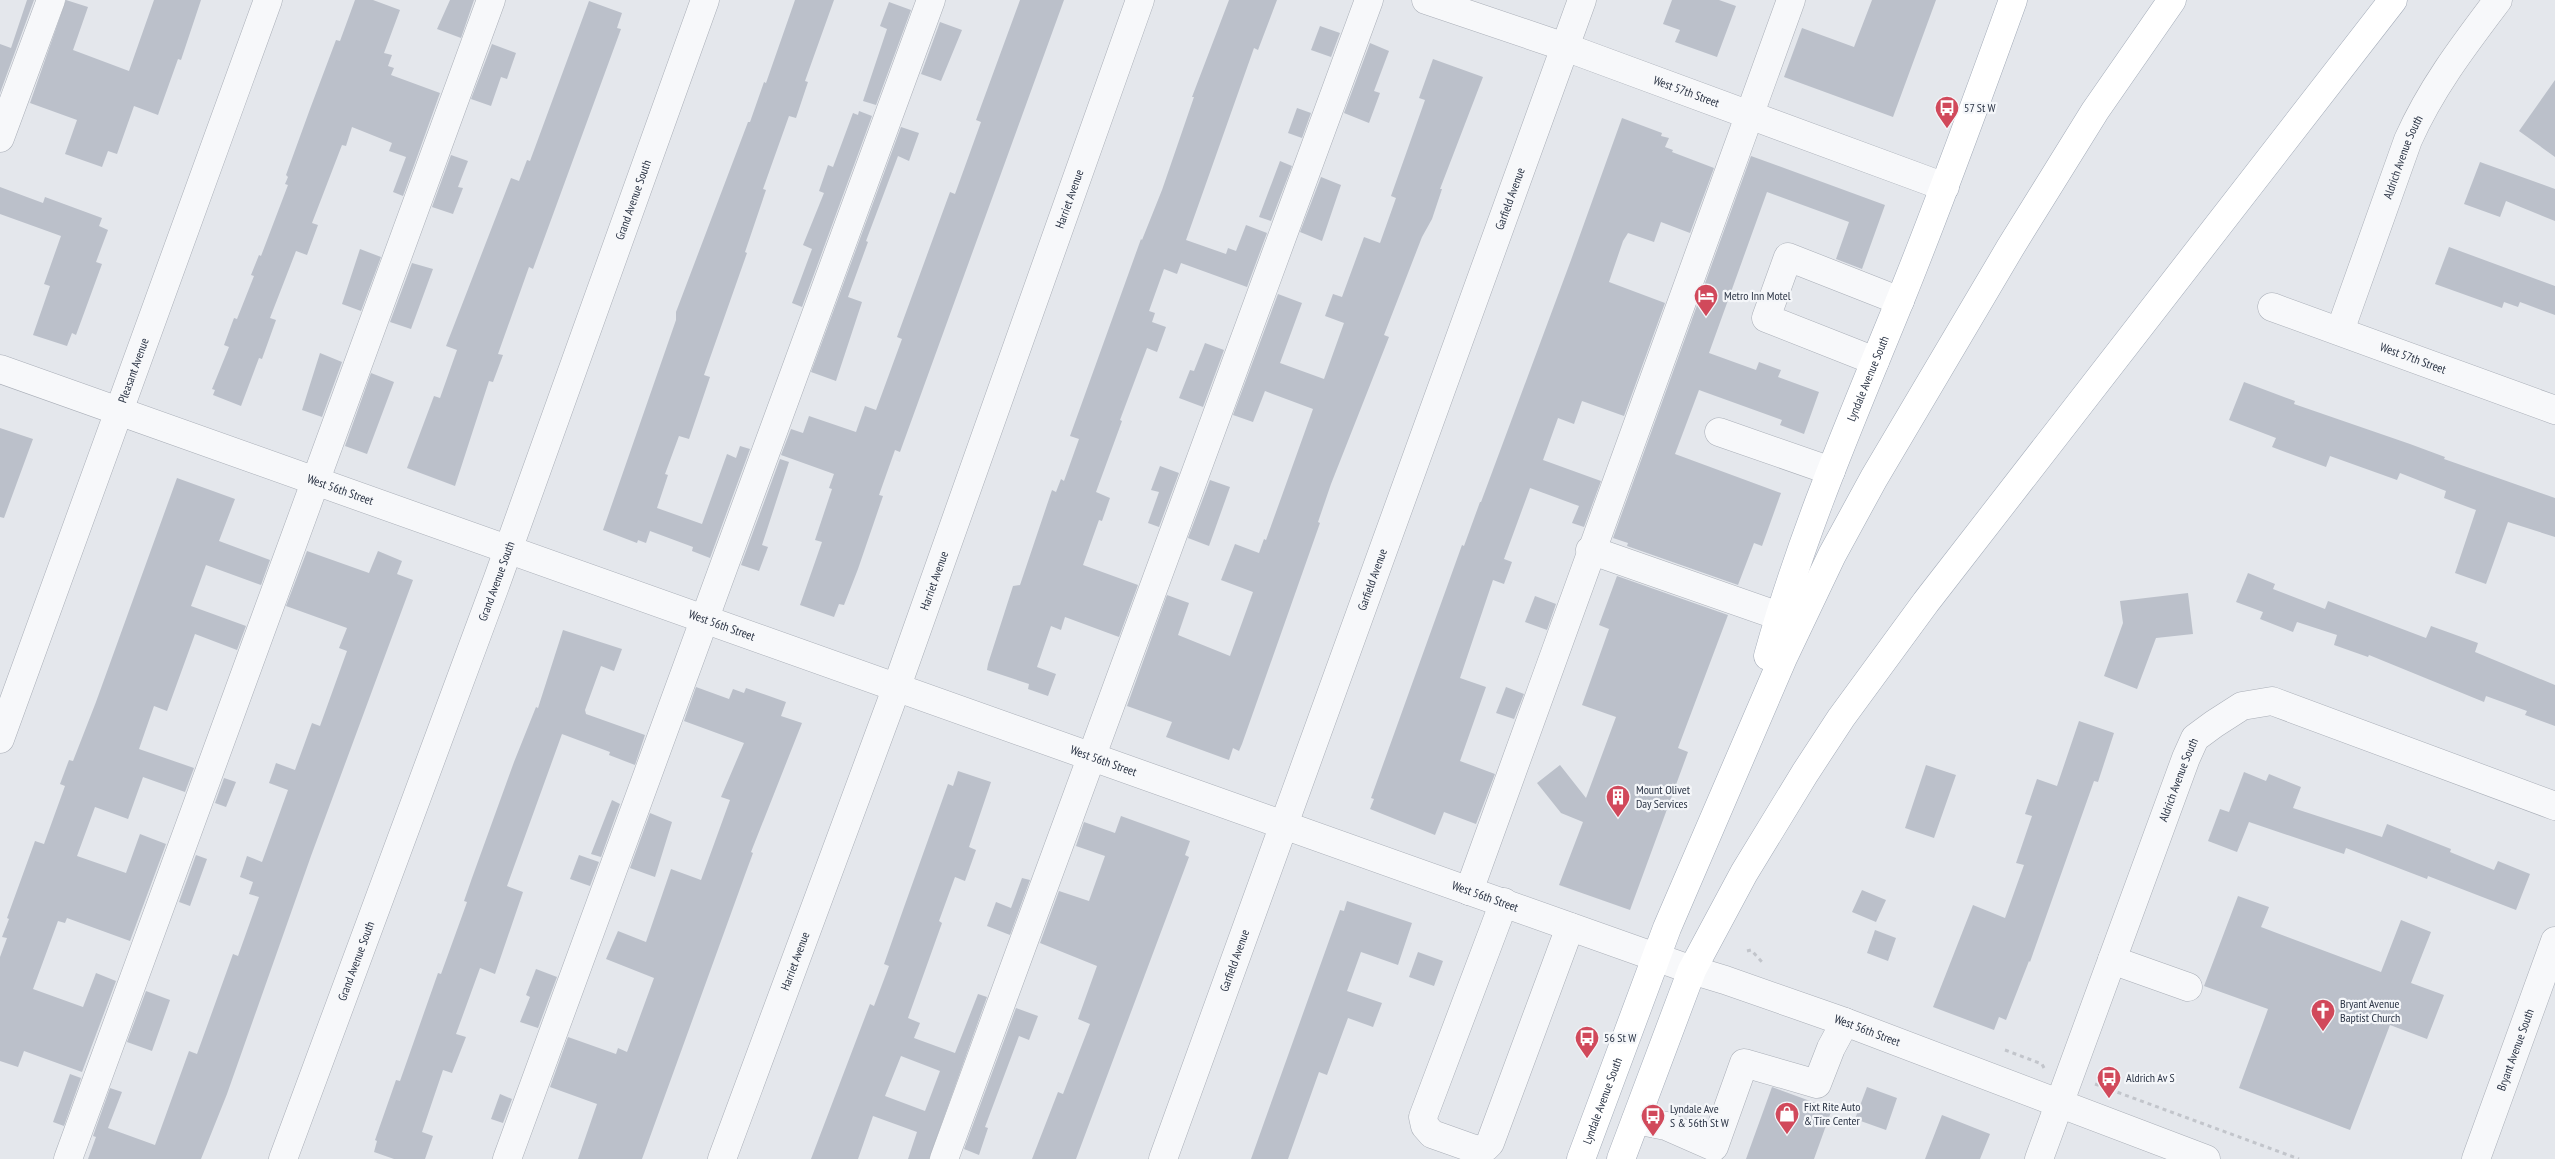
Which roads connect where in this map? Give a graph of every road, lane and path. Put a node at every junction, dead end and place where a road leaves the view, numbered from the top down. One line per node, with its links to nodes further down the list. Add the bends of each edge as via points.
1 (51, 0): 17 (street)
2 (268, 0): 25 (street, Pleasant Avenue)
3 (491, 0): 28 (street)
4 (705, 0): 30 (street, Grand Avenue South)
5 (930, 0): 31 (street)
6 (1140, 0): 33 (street, Harriet Avenue)
7 (1368, 0): 35 (street)
8 (1426, 0): 15 (street, West 57th Street)
9 (1582, 0): 15 (street, Garfield Avenue)
10 (1791, 0): 16 (street)
11 (2013, 0): 18 (main road, Lyndale Avenue South)
12 (2172, 0): 32 (main road, via 2095,111 1951,345)
13 (2393, 0): 44 (main road, via 1878,666 1777,818)
14 (2498, 0): 21 (street, Aldrich Avenue South, via 2457,53 2420,112)
15 (1564, 47): 16 (street, West 57th Street); 37 (street, Garfield Avenue)
16 (1748, 115): 18 (street, West 57th Street); 29 (street)
17 (0, 138)
18 (1945, 187): 19 (main road, Lyndale Avenue South)
19 (1900, 301): 22 (main road, Lyndale Avenue South); 22 (street, via 1788,257 1766,318)
20 (2272, 307): 21 (street, West 57th Street)
21 (2340, 331): 24 (street, West 57th Street)
22 (1874, 360): 27 (main road, Lyndale Avenue South)
23 (0, 370): 25 (street, West 56th Street)
24 (2555, 410)
25 (119, 413): 28 (street, West 56th Street); 34 (street, Pleasant Avenue)
26 (1719, 432): 27 (street)
27 (1831, 471): 32 (main road, Lyndale Avenue South, via 1802,548)
28 (316, 482): 30 (street, West 56th Street); 50 (street)
29 (1590, 550): 32 (street); 38 (street)
30 (507, 551): 31 (street, West 56th Street); 51 (street, Grand Avenue South)
31 (704, 620): 33 (street, West 56th Street); 52 (street)
32 (1789, 620): 42 (main road, Lyndale Avenue South, via 1739,762)
33 (896, 688): 35 (street, West 56th Street); 53 (street, Harriet Avenue)
34 (0, 739)
35 (1090, 758): 37 (street, West 56th Street); 54 (street)
36 (2555, 806): 43 (street, Aldrich Avenue South, via 2272,701 2242,706 2195,738)
37 (1284, 825): 38 (street, West 56th Street); 55 (street, Garfield Avenue)
38 (1469, 891): 39 (street, West 56th Street)
39 (1504, 902): 40 (street, West 56th Street); 40 (street, via 1423,1117 1432,1134 1477,1150 1490,1143)
40 (1570, 927): 42 (street, West 56th Street)
41 (2555, 941): 61 (street, Bryant Avenue South)
42 (1655, 957): 44 (street, West 56th Street); 56 (main road, Lyndale Avenue South)
43 (2112, 960): 45 (street); 48 (street, Aldrich Avenue South)
44 (1692, 970): 46 (street, West 56th Street); 49 (main road)
45 (2188, 987)
46 (1845, 1022): 48 (street, West 56th Street); 49 (street, via 1817,1084 1744,1063 1714,1147 1666,1126)
47 (2091, 1085): 60 (path)
48 (2059, 1105): 58 (street, Aldrich Avenue South); 59 (street, West 56th Street)
49 (1636, 1120): 57 (main road)
50 (68, 1159)
51 (283, 1159)
52 (507, 1159)
53 (722, 1159)
54 (944, 1159)
55 (1163, 1159)
56 (1580, 1159)
57 (1621, 1159)
58 (2039, 1159)
59 (2206, 1159)
60 (2298, 1159)
61 (2476, 1159)

